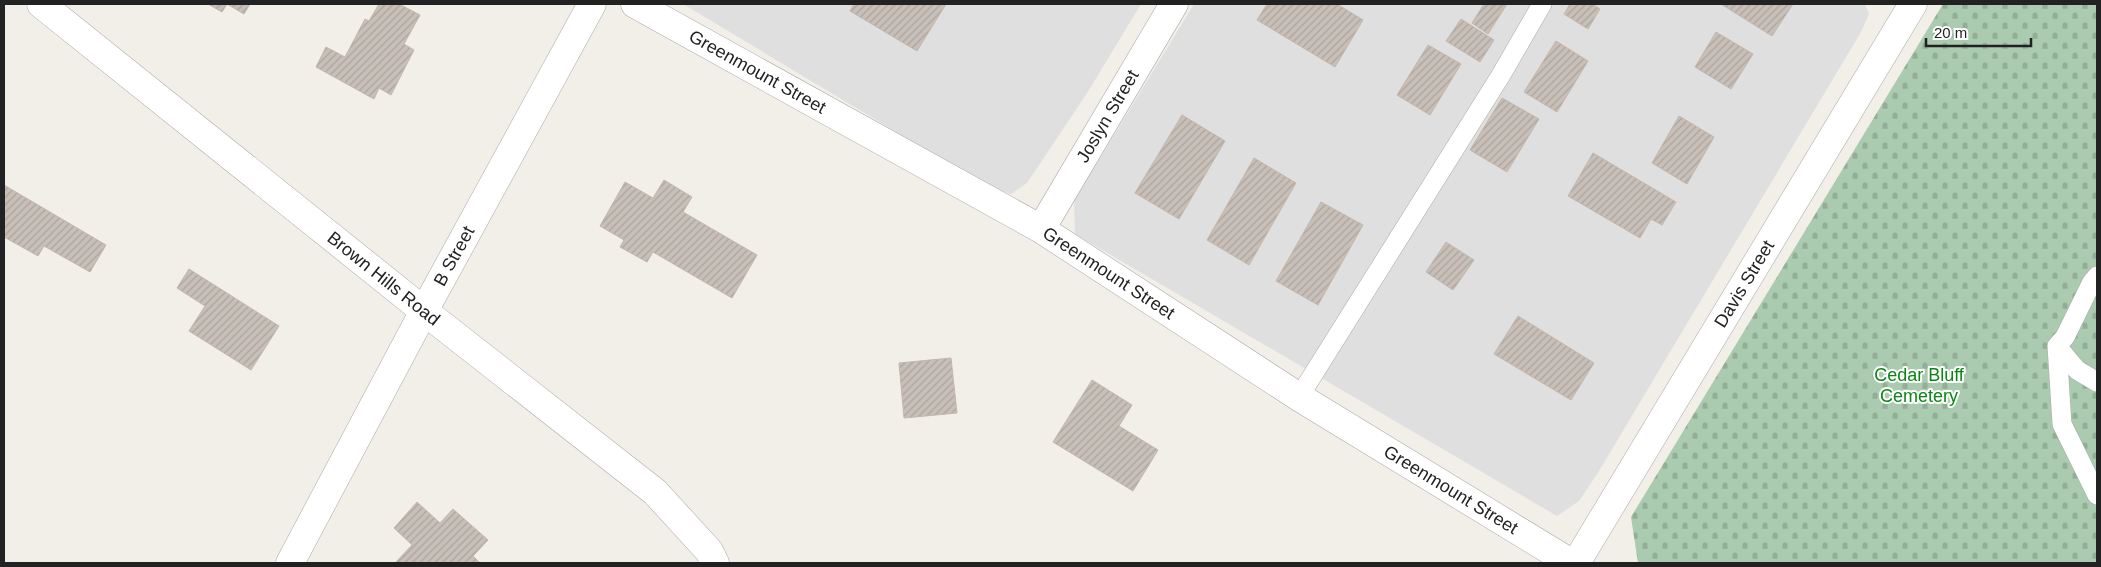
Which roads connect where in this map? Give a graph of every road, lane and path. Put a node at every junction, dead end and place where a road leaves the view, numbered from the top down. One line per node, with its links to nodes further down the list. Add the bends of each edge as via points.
1 (41, 4): 9 (street, Brown Hills Road)
2 (592, 4): 9 (street, B Street)
3 (635, 4): 7 (street, Greenmount Street)
4 (1174, 4): 7 (street, Joslyn Street)
5 (1542, 4): 12 (lane, via 1501,75)
6 (1913, 4): 17 (street, Davis Street)
7 (1041, 229): 12 (street, Greenmount Street)
8 (2097, 276): 10 (lane)
9 (424, 311): 14 (street, B Street); 15 (street, Brown Hills Road, via 655,492 709,551)
10 (2057, 346): 11 (lane, via 2077,370); 13 (lane, via 2062,424)
11 (2097, 382)
12 (1299, 396): 16 (street, Greenmount Street)
13 (2097, 495)
14 (290, 563)
15 (715, 563)
16 (1571, 563)
17 (1576, 563)

